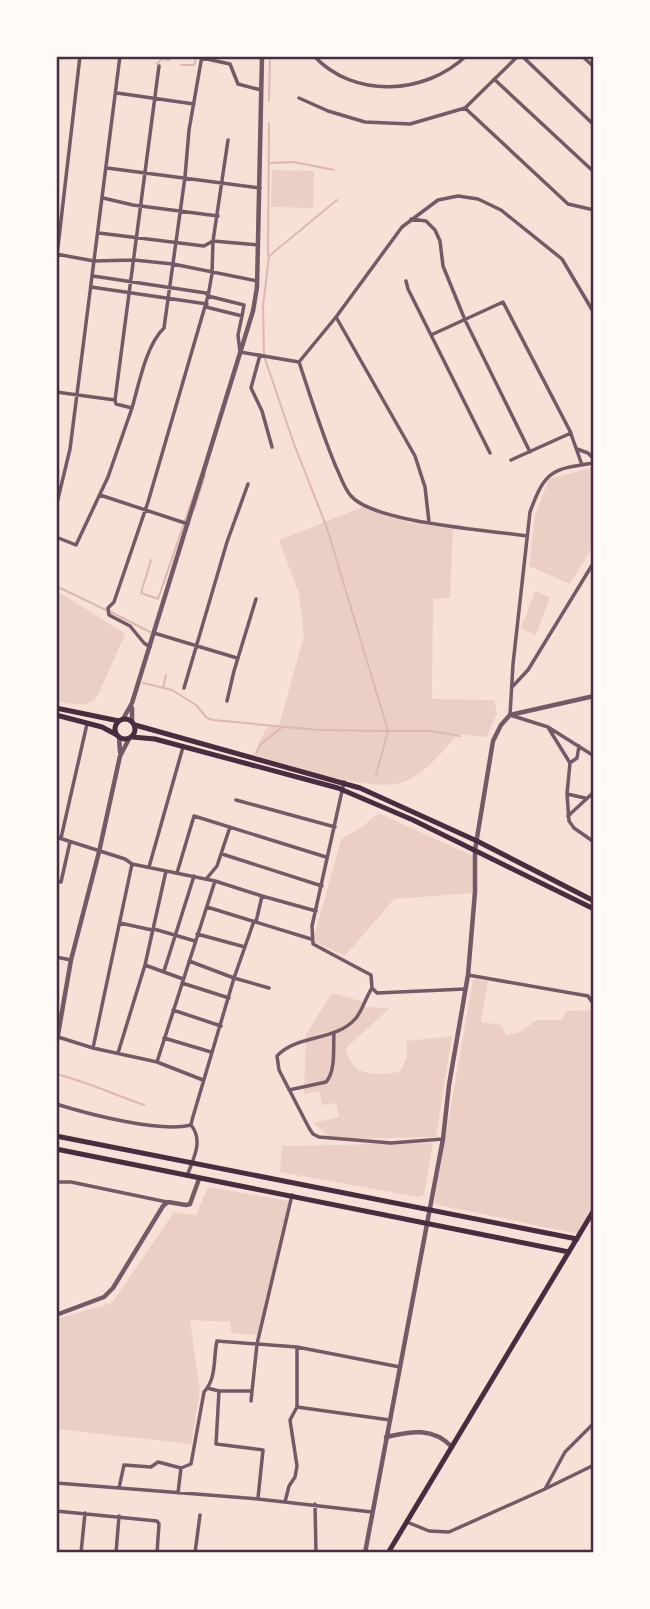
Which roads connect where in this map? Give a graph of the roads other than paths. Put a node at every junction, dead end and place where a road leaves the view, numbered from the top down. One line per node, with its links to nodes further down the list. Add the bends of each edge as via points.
1 (80, 56): 37 (street)
2 (120, 56): 13 (street)
3 (262, 56): 12 (street)
4 (314, 56): 5 (street, via 345,78 401,87 452,70)
5 (466, 56)
6 (520, 56): 11 (street); 18 (street)
7 (582, 56): 10 (street)
8 (202, 57): 12 (street, via 230,64 238,84); 16 (street)
9 (159, 66): 14 (street)
10 (594, 67)
11 (494, 79): 17 (street); 22 (street)
12 (261, 90): 25 (street)
13 (116, 92): 14 (street); 20 (street)
14 (155, 97): 16 (street); 21 (street)
15 (299, 98): 17 (street, via 328,111 386,124 410,124)
16 (194, 104): 23 (street)
17 (465, 108): 29 (street, via 568,204)
18 (594, 125)
19 (228, 140): 24 (street)
20 (107, 168): 21 (street); 26 (street)
21 (146, 172): 23 (street); 27 (street)
22 (594, 172)
23 (185, 177): 24 (street); 28 (street)
24 (222, 182): 25 (street); 30 (street)
25 (260, 188): 36 (street)
26 (103, 198): 27 (street); 32 (street)
27 (141, 206): 28 (street); 33 (street)
28 (180, 210): 30 (street); 35 (street)
29 (594, 210)
30 (218, 216): 34 (street)
31 (411, 219): 53 (street, via 438,200 458,196 501,210 562,259); 55 (street); 56 (street, via 426,222 435,230 443,266)
32 (99, 233): 33 (street); 39 (street)
33 (137, 237): 35 (street); 38 (street)
34 (213, 241): 35 (street, via 204,246); 36 (street); 42 (street)
35 (176, 243): 41 (street)
36 (258, 245): 44 (street)
37 (57, 254): 39 (street); 40 (street)
38 (134, 260): 39 (street); 41 (street); 46 (street)
39 (94, 261): 43 (street)
40 (56, 264)
41 (173, 264): 42 (street); 48 (street)
42 (211, 271): 44 (street); 50 (street)
43 (93, 276): 46 (street); 47 (street)
44 (257, 281): 58 (street)
45 (406, 281): 57 (street)
46 (131, 282): 48 (street); 49 (street)
47 (91, 287): 49 (street); 62 (street)
48 (170, 287): 50 (street); 51 (street)
49 (130, 292): 51 (street); 63 (street)
50 (208, 296): 52 (street); 54 (street, via 244,305)
51 (168, 297): 52 (street); 64 (street, via 164,328 156,335)
52 (206, 305): 54 (street); 76 (street)
53 (594, 313)
54 (243, 316): 58 (street)
55 (336, 317): 60 (street); 77 (street, via 415,456)
56 (465, 320): 57 (street); 65 (street, via 503,302); 68 (street)
57 (430, 335): 69 (street)
58 (240, 352): 59 (street); 78 (street)
59 (263, 355): 60 (street); 66 (street, via 251,387)
60 (299, 362): 77 (street, via 318,426 351,496 379,512)
61 (56, 392): 62 (street)
62 (77, 394): 63 (street); 75 (street)
63 (115, 400): 64 (street)
64 (132, 408): 74 (street)
65 (571, 433): 67 (street); 68 (street)
66 (272, 447)
67 (577, 449): 71 (street); 72 (street)
68 (530, 452): 70 (street)
69 (490, 453)
70 (511, 460)
71 (594, 461): 72 (street)
72 (582, 465): 79 (street, via 547,476 530,512)
73 (248, 484): 84 (street)
74 (100, 495): 76 (street); 80 (street, via 76,545)
75 (56, 506)
76 (145, 509): 78 (street); 85 (street, via 108,610)
77 (429, 522): 79 (street)
78 (188, 524): 83 (street)
79 (527, 536): 88 (street)
80 (56, 537)
81 (594, 562): 88 (street, via 528,670)
82 (257, 599): 86 (street)
83 (154, 633): 84 (street); 85 (street)
84 (198, 646): 86 (street); 87 (street)
85 (150, 647): 91 (street)
86 (237, 658): 90 (street)
87 (184, 688)
88 (512, 688): 94 (street)
89 (594, 696): 94 (street)
90 (227, 701)
91 (132, 703): 95 (street); 97 (street)
92 (56, 708): 95 (main road)
93 (56, 715): 96 (main road)
94 (510, 715): 98 (street); 120 (street, via 493,741)
95 (121, 720): 97 (main road); 99 (main road, via 115,729)
96 (88, 723): 99 (main road); 119 (street)
97 (133, 723): 100 (main road, via 135,733); 103 (main road)
98 (548, 727): 101 (street); 108 (street)
99 (118, 736): 100 (main road); 106 (street)
100 (130, 738): 102 (main road); 106 (street)
101 (579, 746): 105 (street); 108 (street, via 577,758)
102 (183, 747): 104 (main road); 128 (street)
103 (217, 748): 104 (main road); 107 (main road)
104 (215, 756): 109 (main road)
105 (594, 756)
106 (120, 757): 124 (street)
107 (264, 761): 109 (main road); 110 (main road)
108 (570, 763): 113 (street)
109 (262, 768): 111 (main road)
110 (344, 782): 111 (street); 120 (main road)
111 (342, 790): 118 (street); 123 (main road)
112 (594, 792): 114 (street)
113 (567, 794): 114 (street); 116 (street)
114 (585, 798): 116 (street)
115 (236, 800): 118 (street)
116 (568, 816): 122 (street, via 573,828)
117 (230, 827): 125 (street); 126 (street); 130 (street, via 194,816)
118 (335, 827): 126 (street)
119 (59, 838): 121 (street)
120 (477, 841): 123 (street); 136 (main road)
121 (70, 842): 124 (street); 133 (street, via 61,882)
122 (594, 842)
123 (475, 850): 136 (main road); 156 (street)
124 (99, 852): 127 (street); 152 (street)
125 (222, 854): 132 (street); 135 (street)
126 (326, 858): 135 (street)
127 (132, 864): 128 (street); 144 (street)
128 (149, 867): 129 (street)
129 (166, 871): 130 (street); 145 (street)
130 (177, 873): 131 (street)
131 (194, 876): 132 (street); 147 (street)
132 (206, 879): 134 (street)
133 (56, 881)
134 (215, 881): 137 (street); 140 (street)
135 (322, 886): 142 (street)
136 (568, 891): 138 (main road)
137 (262, 896): 142 (street); 143 (street)
138 (584, 899): 139 (main road); 141 (main road)
139 (594, 901)
140 (207, 907): 143 (street); 146 (street)
141 (594, 909)
142 (316, 911): 148 (street)
143 (255, 922): 148 (street); 150 (street)
144 (120, 923): 145 (street); 170 (street)
145 (153, 930): 147 (street); 154 (street)
146 (197, 934): 149 (street); 150 (street)
147 (176, 936): 149 (street); 155 (street)
148 (312, 939): 160 (street, via 313,944 371,975)
149 (195, 941): 153 (street)
150 (245, 947): 157 (street)
151 (56, 957): 152 (street)
152 (71, 960): 167 (street)
153 (189, 961): 157 (street); 158 (street)
154 (145, 965): 155 (street); 172 (street)
155 (164, 971): 158 (street)
156 (468, 975): 161 (street); 163 (street, via 588,996)
157 (234, 978): 159 (street); 162 (street)
158 (183, 981): 162 (street); 164 (street)
159 (269, 988)
160 (372, 988): 161 (street, via 382,993); 166 (street, via 356,1018)
161 (465, 989): 179 (street)
162 (229, 998): 165 (street)
163 (594, 1005)
164 (173, 1010): 165 (street); 168 (street)
165 (221, 1026): 171 (street)
166 (334, 1033): 175 (street, via 328,1080); 175 (street, via 282,1050 277,1056)
167 (58, 1037): 169 (street); 170 (street)
168 (164, 1038): 171 (street); 173 (street)
169 (56, 1046)
170 (93, 1048): 172 (street)
171 (211, 1052): 174 (street)
172 (118, 1053): 173 (street)
173 (157, 1062): 174 (street)
174 (203, 1080): 177 (street)
175 (289, 1090): 179 (street, via 309,1128 319,1137 391,1143)
176 (56, 1104): 177 (street, via 163,1126)
177 (191, 1125): 184 (street, via 198,1143)
178 (56, 1136): 180 (main road)
179 (443, 1139): 193 (street)
180 (105, 1145): 182 (main road); 183 (main road)
181 (56, 1149): 183 (main road)
182 (153, 1155): 184 (main road); 185 (main road)
183 (103, 1159): 185 (main road)
184 (192, 1163): 186 (main road); 187 (street)
185 (150, 1168): 187 (main road)
186 (244, 1173): 190 (main road); 193 (main road)
187 (187, 1176): 188 (main road)
188 (199, 1179): 190 (main road); 192 (street, via 190,1204)
189 (57, 1182): 192 (street); 195 (street)
190 (241, 1186): 191 (main road)
191 (292, 1195): 197 (main road); 201 (street)
192 (168, 1202): 200 (street, via 113,1289 104,1297)
193 (430, 1210): 197 (street); 198 (main road)
194 (594, 1210): 196 (main road)
195 (56, 1211)
196 (591, 1222): 198 (main road)
197 (428, 1224): 199 (main road); 203 (street)
198 (577, 1239): 199 (main road)
199 (569, 1252): 212 (main road)
200 (56, 1315)
201 (257, 1344): 202 (street); 204 (street, via 217,1341 214,1372); 206 (street)
202 (297, 1347): 203 (street); 208 (street)
203 (400, 1367): 209 (street)
204 (207, 1388): 205 (street); 214 (street, via 191,1464)
205 (219, 1391): 206 (street); 219 (street, via 216,1444 263,1450)
206 (252, 1391): 207 (street)
207 (251, 1401)
208 (297, 1407): 209 (street); 220 (street, via 290,1420 296,1475)
209 (390, 1420): 211 (street)
210 (594, 1423): 217 (street, via 565,1452)
211 (386, 1437): 212 (street, via 430,1433); 223 (street)
212 (452, 1447): 227 (main road)
213 (594, 1465): 217 (street)
214 (181, 1468): 216 (street, via 158,1462 150,1467 124,1465); 218 (street)
215 (56, 1483): 216 (street)
216 (119, 1488): 218 (street)
217 (545, 1489): 227 (street, via 449,1532 429,1531)
218 (177, 1493): 219 (street)
219 (258, 1499): 220 (street)
220 (285, 1502): 221 (street)
221 (315, 1504): 223 (street); 232 (street)
222 (56, 1511): 224 (street)
223 (372, 1512): 233 (street)
224 (85, 1513): 226 (street); 228 (street)
225 (200, 1515): 231 (street)
226 (119, 1516): 229 (street); 230 (street, via 157,1521)
227 (407, 1522): 234 (main road)
228 (81, 1553)
229 (116, 1553)
230 (157, 1553)
231 (195, 1553)
232 (316, 1553)
233 (365, 1553)
234 (388, 1553)

